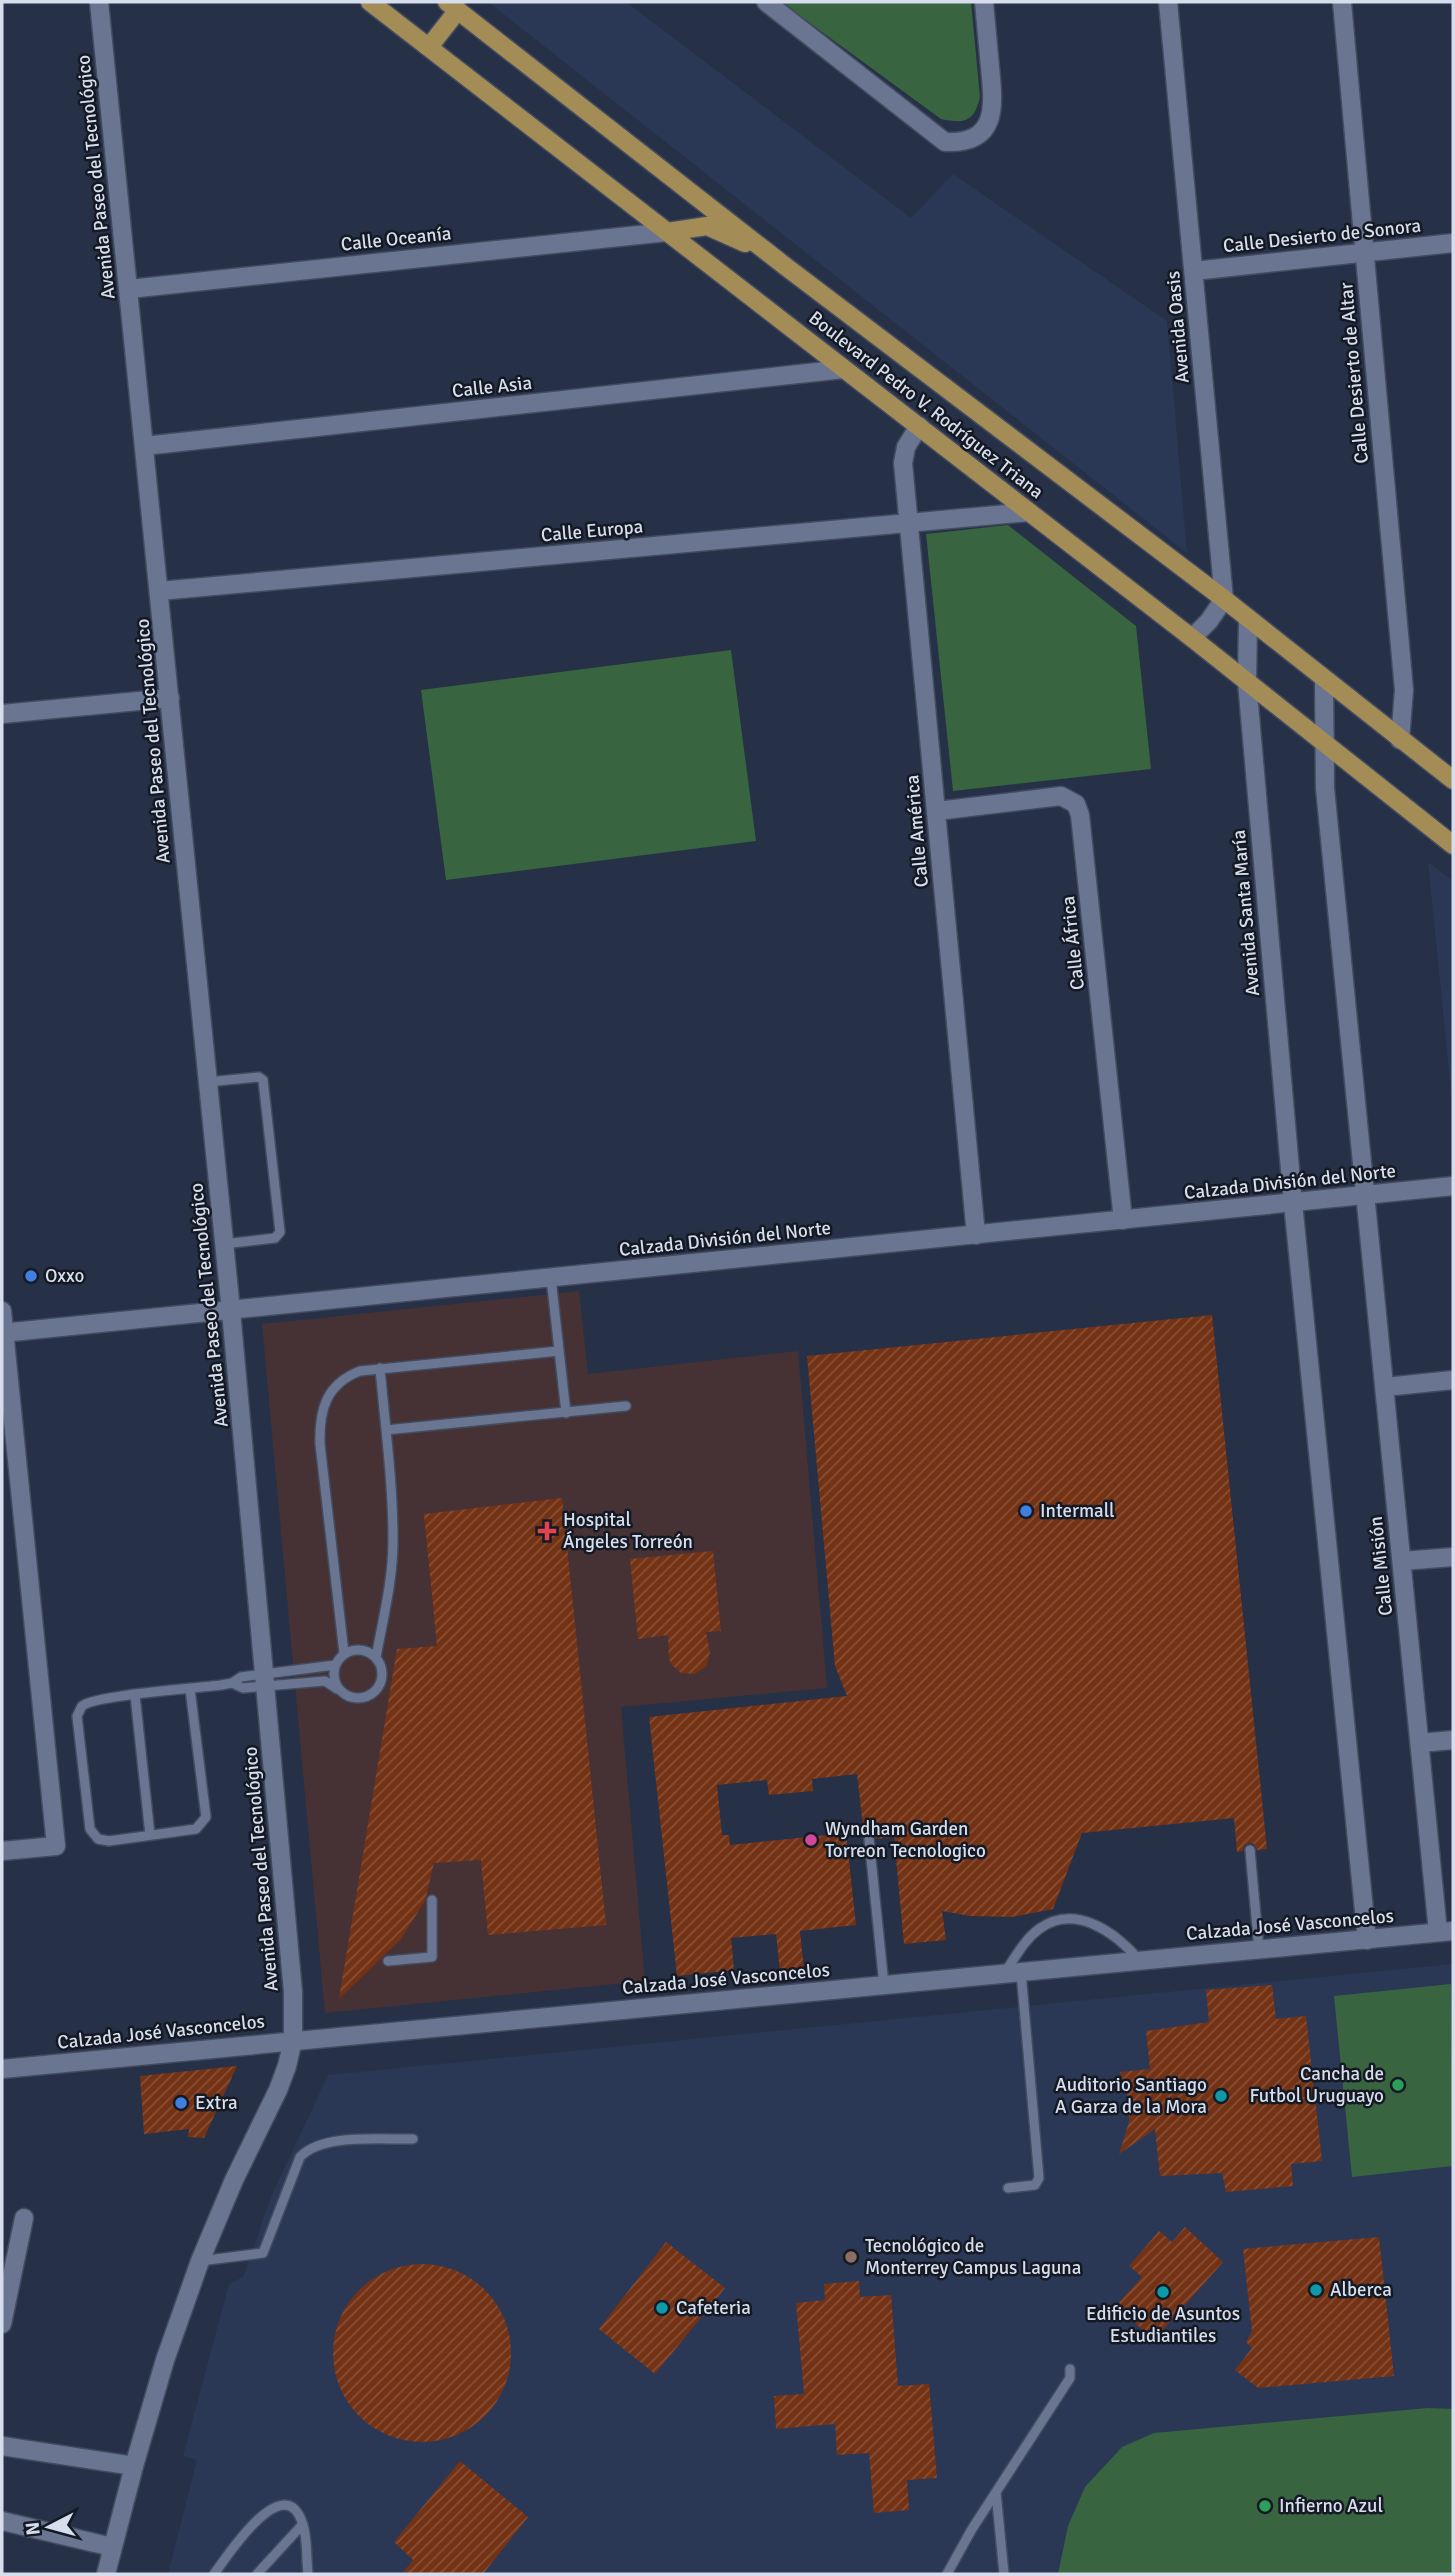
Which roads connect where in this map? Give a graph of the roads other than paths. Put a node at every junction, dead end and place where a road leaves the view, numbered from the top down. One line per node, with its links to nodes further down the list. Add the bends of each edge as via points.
1 (99, 2): 14 (street, Avenida Paseo del Tecnológico)
2 (370, 2): 8 (main road, Boulevard Pedro V. Rodríguez Triana)
3 (766, 2): 4 (street, via 944,142 962,143 977,137 994,108)
4 (984, 2)
5 (1168, 2): 13 (street, Avenida Oasis)
6 (1342, 2): 11 (street, Calle Desierto de Altar)
7 (452, 6): 8 (main road); 12 (main road, Boulevard Pedro V. Rodríguez Triana)
8 (429, 47): 9 (main road, Boulevard Pedro V. Rodríguez Triana)
9 (667, 232): 12 (main road, via 707,226); 14 (street, Calle Oceanía); 15 (main road, Boulevard Pedro V. Rodríguez Triana)
10 (1453, 243): 11 (street, Calle Desierto de Sonora)
11 (1364, 252): 13 (street, Calle Desierto de Sonora); 28 (street, Calle Desierto de Altar, via 1404,690)
12 (771, 254): 21 (main road, Boulevard Pedro V. Rodríguez Triana)
13 (1194, 271): 21 (street, Avenida Oasis)
14 (129, 289): 17 (street, Avenida Paseo del Tecnológico)
15 (844, 369): 16 (main road, Boulevard Pedro V. Rodríguez Triana); 17 (street, Calle Asia)
16 (919, 426): 18 (main road, Boulevard Pedro V. Rodríguez Triana); 19 (street, Calle América, via 906,447 903,463)
17 (144, 446): 20 (street, Avenida Paseo del Tecnológico)
18 (1029, 512): 19 (street, Calle Europa); 23 (main road, Boulevard Pedro V. Rodríguez Triana)
19 (908, 523): 20 (street, Calle Europa); 31 (street, Calle América)
20 (159, 591): 26 (street, Avenida Paseo del Tecnológico)
21 (1224, 600): 22 (main road, Boulevard Pedro V. Rodríguez Triana); 23 (street)
22 (1248, 619): 24 (main road, Boulevard Pedro V. Rodríguez Triana); 25 (street, Avenida Santa María)
23 (1192, 638): 25 (main road, Boulevard Pedro V. Rodríguez Triana)
24 (1324, 679): 28 (main road, Boulevard Pedro V. Rodríguez Triana); 29 (street)
25 (1247, 682): 29 (main road, Boulevard Pedro V. Rodríguez Triana); 36 (street, Avenida Santa María)
26 (170, 698): 27 (street); 33 (street, Avenida Paseo del Tecnológico)
27 (2, 714)
28 (1400, 740): 30 (main road, Boulevard Pedro V. Rodríguez Triana)
29 (1326, 745): 32 (main road, Boulevard Pedro V. Rodríguez Triana); 35 (street, via 1325,788)
30 (1453, 780)
31 (937, 811): 37 (street, Calle África, via 1061,796 1076,804); 38 (street, Calle América)
32 (1453, 845)
33 (207, 1082): 39 (street, Avenida Paseo del Tecnológico); 39 (lane, via 263,1080 279,1219 278,1237)
34 (1453, 1186): 35 (street, Calzada División del Norte)
35 (1366, 1195): 36 (street, Calzada División del Norte); 47 (street, Calle Misión)
36 (1293, 1203): 37 (street, Calzada División del Norte); 68 (street)
37 (1123, 1220): 38 (street, Calzada División del Norte)
38 (976, 1235): 40 (street, Calzada División del Norte)
39 (224, 1244): 42 (street, Avenida Paseo del Tecnológico)
40 (551, 1278): 42 (street, Calzada División del Norte); 44 (lane)
41 (2, 1311): 43 (street)
42 (231, 1311): 43 (street, Calzada División del Norte); 56 (street, Avenida Paseo del Tecnológico)
43 (3, 1333): 65 (street, via 56,1846)
44 (559, 1350): 45 (lane); 49 (lane)
45 (380, 1368): 50 (lane); 53 (lane, via 345,1377 323,1407 320,1426)
46 (1453, 1380): 47 (street)
47 (1385, 1387): 52 (street, Calle Misión)
48 (626, 1406): 49 (lane)
49 (566, 1413): 50 (lane)
50 (386, 1430): 54 (lane, via 393,1541)
51 (1453, 1557): 52 (street)
52 (1402, 1561): 61 (street, Calle Misión)
53 (344, 1653): 54 (lane, via 355,1649); 55 (lane)
54 (376, 1657): 58 (lane, via 382,1681 375,1692 352,1698)
55 (335, 1665): 56 (lane); 58 (lane, via 335,1683)
56 (265, 1679): 57 (lane, via 243,1688 232,1684); 58 (lane, via 325,1681); 74 (street, Avenida Paseo del Tecnológico, via 293,1992)
57 (190, 1689): 59 (lane); 62 (lane, via 206,1817 196,1829)
58 (341, 1692)
59 (135, 1695): 62 (lane); 62 (lane, via 92,1701 82,1706 77,1716 90,1829 98,1839 109,1841)
60 (1453, 1740): 61 (street)
61 (1420, 1744): 67 (street, Calle Misión)
62 (150, 1835)
63 (869, 1839): 73 (lane)
64 (1250, 1850): 69 (lane)
65 (2, 1851)
66 (432, 1900): 70 (lane, via 432,1957)
67 (1446, 1932): 68 (street, Calzada José Vasconcelos)
68 (1367, 1940): 69 (street, Calzada José Vasconcelos)
69 (1259, 1950): 71 (street, Calzada José Vasconcelos)
70 (388, 1961)
71 (1140, 1961): 72 (street, Calzada José Vasconcelos); 72 (lane, via 1096,1923 1065,1920 1050,1923 1026,1942)
72 (1012, 1973): 73 (street, Calzada José Vasconcelos); 77 (lane, via 1040,2178 1035,2185)
73 (884, 1985): 74 (street, Calzada José Vasconcelos)
74 (293, 2040): 75 (street, Calzada José Vasconcelos); 79 (street, Avenida Paseo del Tecnológico, via 278,2090)
75 (2, 2069)
76 (413, 2139): 79 (lane, via 328,2142 308,2148 300,2157 263,2253)
77 (1008, 2188)
78 (23, 2218): 80 (street)
79 (200, 2261): 83 (street, Avenida Paseo del Tecnológico)
80 (2, 2324)
81 (1070, 2370): 84 (lane, via 1070,2378)
82 (2, 2446): 83 (street)
83 (134, 2466): 87 (street, Avenida Paseo del Tecnológico)
84 (996, 2492): 92 (lane); 93 (lane)
85 (2, 2521): 87 (street)
86 (303, 2524): 89 (lane, via 293,2507 273,2507 262,2514); 90 (lane); 91 (lane)
87 (112, 2547): 88 (street, Avenida Paseo del Tecnológico)
88 (106, 2574)
89 (214, 2574)
90 (257, 2574)
91 (308, 2574)
92 (947, 2574)
93 (1004, 2574)

